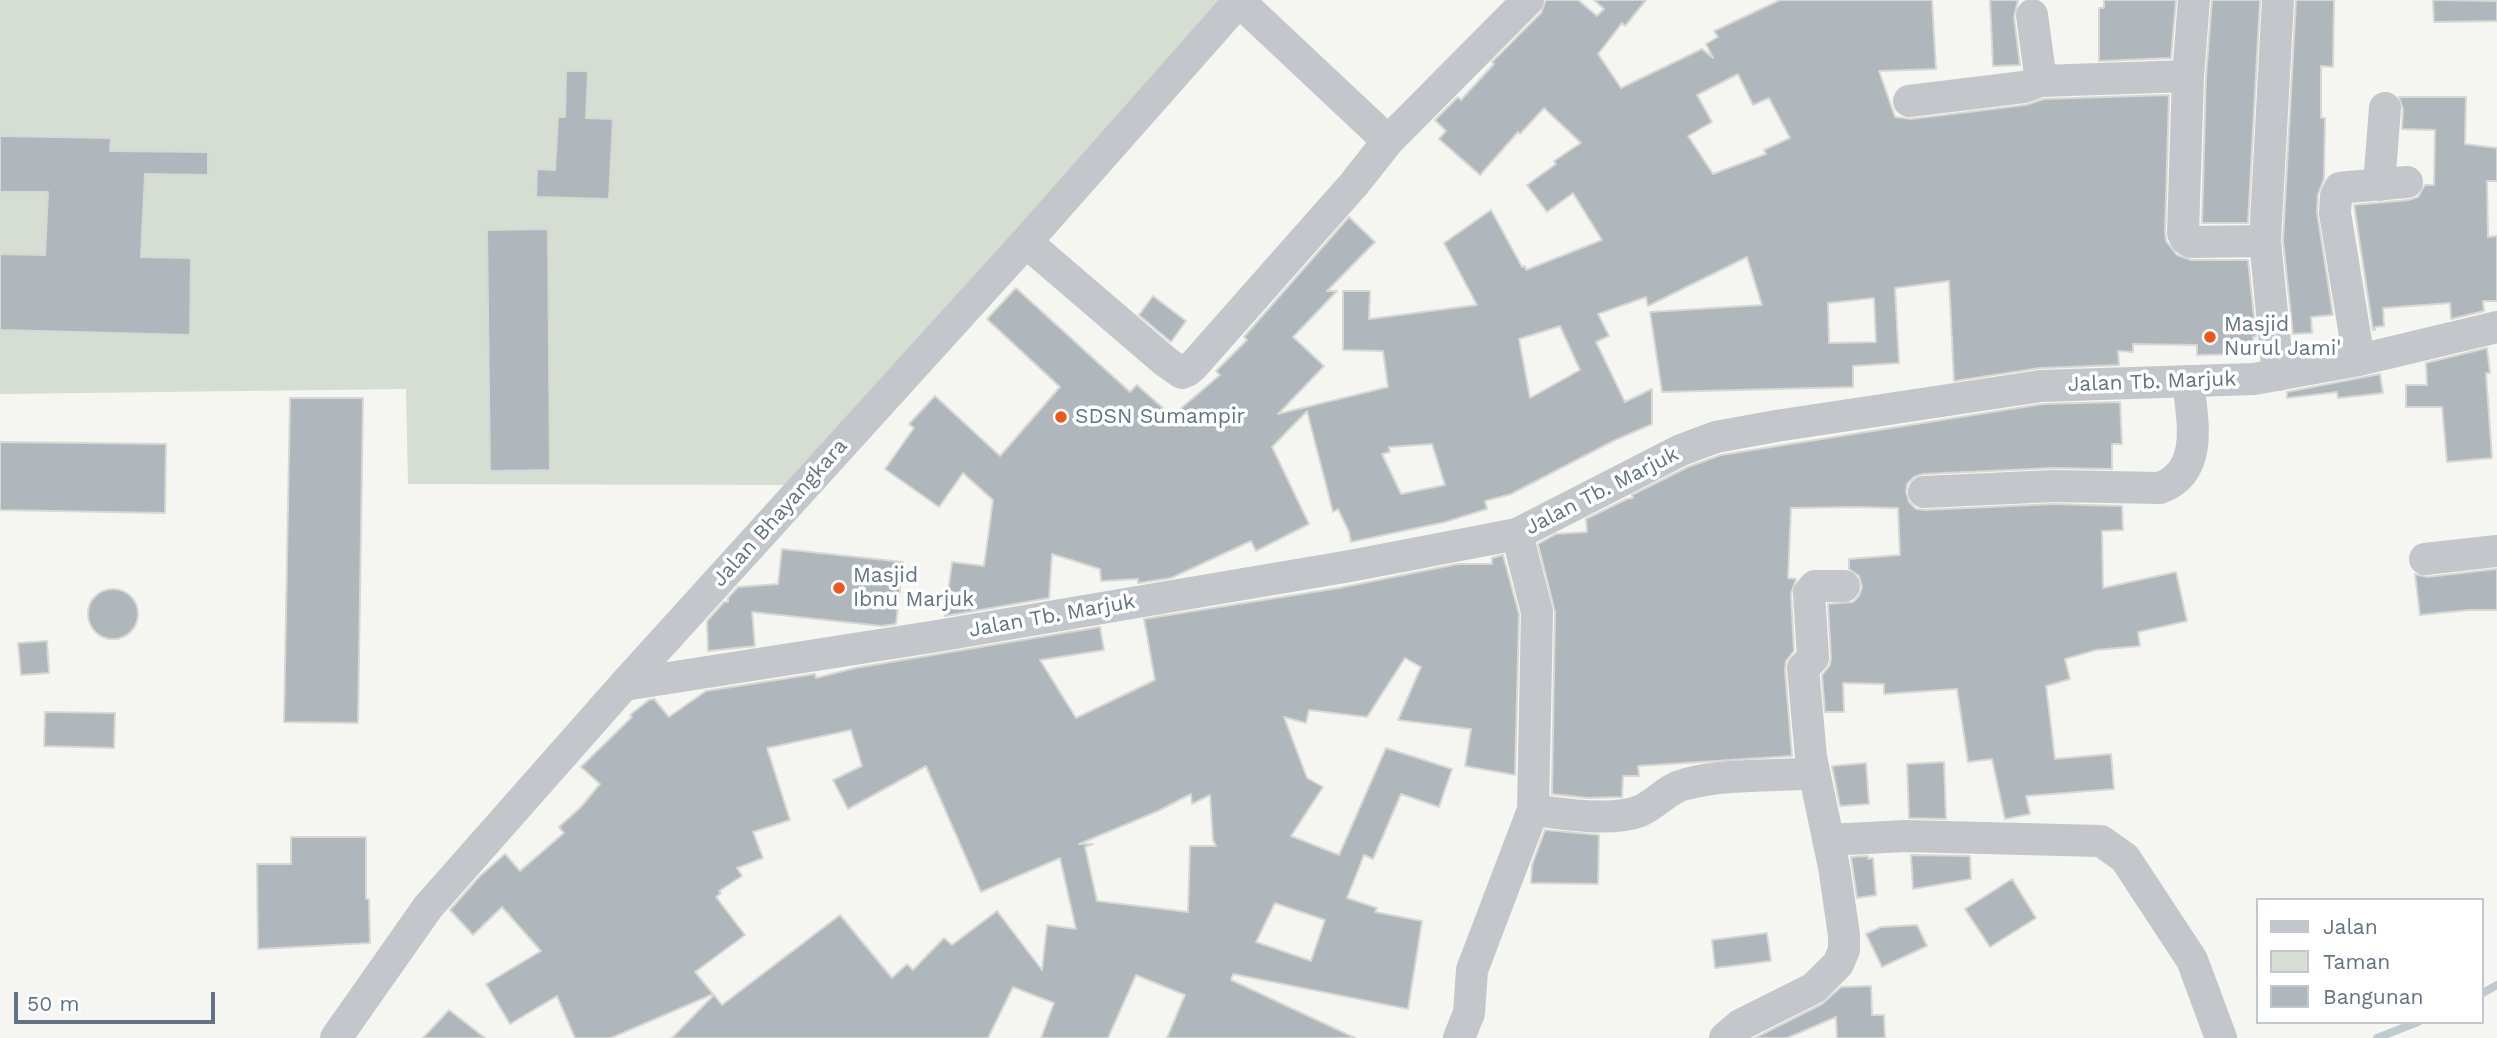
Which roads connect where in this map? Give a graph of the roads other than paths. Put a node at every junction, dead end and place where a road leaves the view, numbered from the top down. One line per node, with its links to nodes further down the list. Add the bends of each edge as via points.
1 (1528, 0): 10 (street)
2 (2194, 0): 6 (street)
3 (2278, 0): 11 (street)
4 (1239, 1): 10 (street); 12 (street, Jalan Bhayangkara)
5 (2032, 15): 7 (street)
6 (2188, 76): 7 (street); 11 (street, via 2183,233 2192,242)
7 (2041, 81): 8 (street)
8 (1909, 101)
9 (2385, 108): 14 (street, via 2393,183 2340,188 2336,196)
10 (1388, 141): 12 (street, via 1187,371 1177,371)
11 (2265, 240): 15 (street)
12 (1026, 242): 22 (street, Jalan Bhayangkara)
13 (2497, 327): 14 (street, Jalan Tb. Marjuk)
14 (2359, 360): 15 (street, Jalan Tb. Marjuk)
15 (2278, 375): 16 (street, Jalan Tb. Marjuk)
16 (2188, 381): 17 (street, via 2193,444 2186,469 2171,484 2160,488 2054,486); 18 (street, Jalan Tb. Marjuk, via 2041,386 1716,437 1681,450)
17 (1924, 492)
18 (1517, 534): 22 (street, Jalan Tb. Marjuk, via 931,637); 24 (street, via 1537,612)
19 (2497, 551): 20 (street)
20 (2425, 559)
21 (1844, 586): 23 (street, via 1815,586 1809,593 1813,657 1803,668)
22 (624, 685): 26 (street, Jalan Bhayangkara, via 428,907)
23 (1814, 773): 24 (street, via 1682,785 1641,811 1621,816); 25 (street)
24 (1533, 810): 27 (street, via 1472,970 1469,1013)
25 (1828, 840): 28 (street, via 1844,934 1838,964 1814,988 1740,1025); 29 (street, via 1906,835 2101,841 2125,858 2192,960)
26 (336, 1038)
27 (1459, 1038)
28 (1725, 1038)
29 (2221, 1038)

